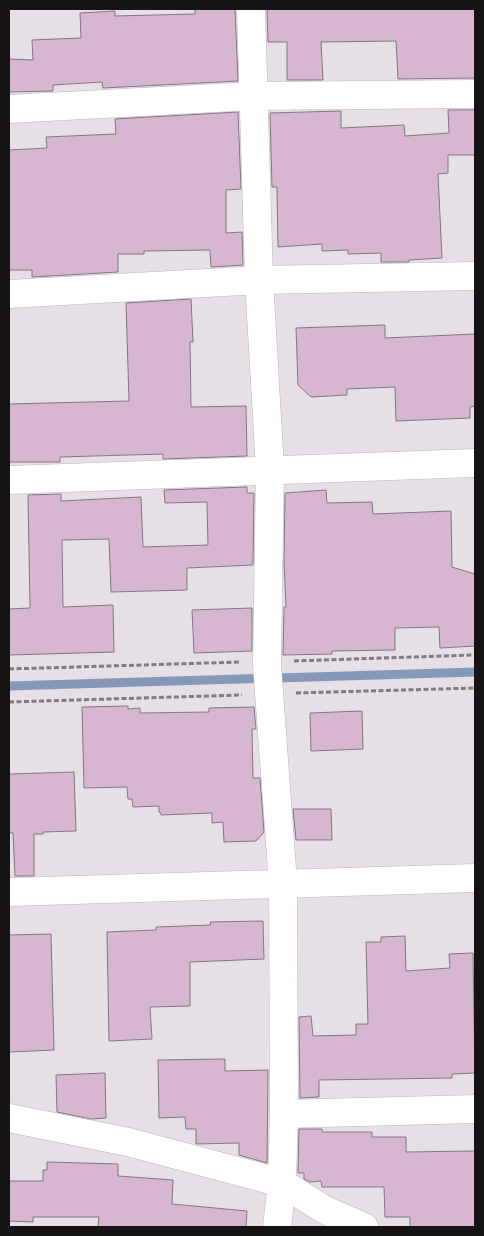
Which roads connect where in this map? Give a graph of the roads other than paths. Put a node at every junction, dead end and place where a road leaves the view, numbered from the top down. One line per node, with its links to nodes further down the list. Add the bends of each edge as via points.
1 (251, 9): 3 (street)
2 (475, 94): 3 (street)
3 (254, 96): 4 (street); 6 (street)
4 (9, 109)
5 (475, 276): 6 (street)
6 (259, 280): 7 (street); 9 (street)
7 (9, 294)
8 (475, 463): 9 (street)
9 (270, 469): 10 (street); 12 (street, via 268,678)
10 (9, 480)
11 (475, 878): 12 (street)
12 (283, 883): 13 (street); 15 (street)
13 (9, 892)
14 (475, 1109): 15 (street)
15 (284, 1114): 17 (street)
16 (9, 1118): 17 (street, via 128,1142)
17 (282, 1183): 18 (street); 19 (street, via 325,1210)
18 (277, 1227)
19 (364, 1227)

